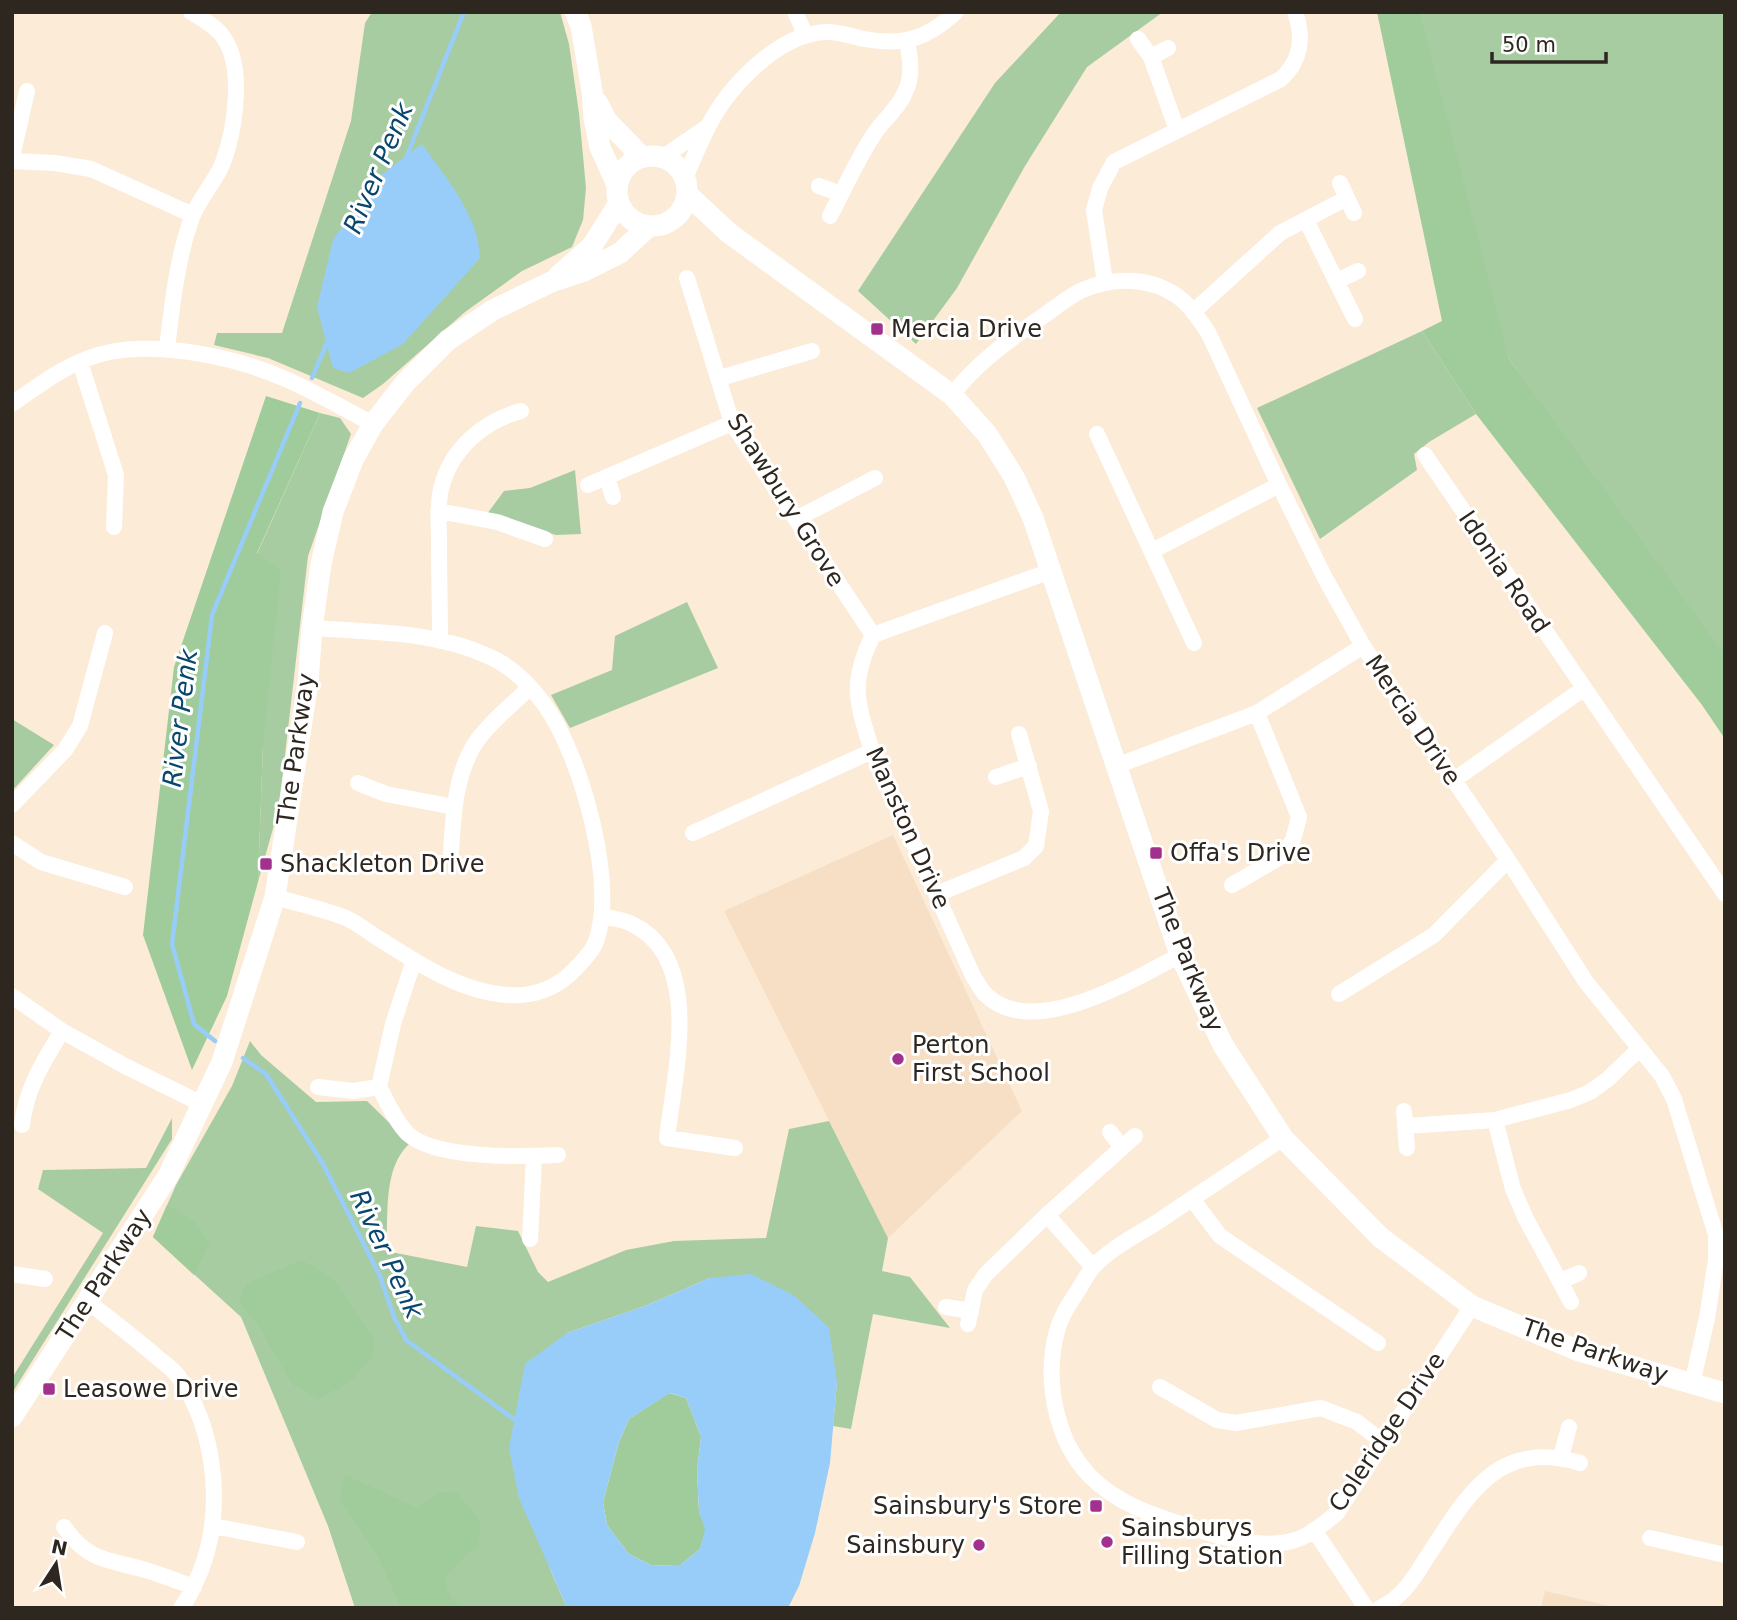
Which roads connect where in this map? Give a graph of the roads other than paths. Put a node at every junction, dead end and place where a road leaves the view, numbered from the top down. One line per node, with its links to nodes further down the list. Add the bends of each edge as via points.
1 (191, 12): 22 (street, via 223,36 231,55 236,96 222,165)
2 (575, 12): 12 (street)
3 (795, 12): 6 (street)
4 (956, 12): 8 (street, via 928,34)
5 (1295, 12): 14 (street, via 1300,33 1291,70)
6 (805, 34): 8 (street, via 829,32); 13 (street, via 762,60 736,86)
7 (1138, 39): 10 (street)
8 (907, 42): 20 (street, via 908,88 869,142)
9 (1168, 48): 10 (street)
10 (1151, 57): 14 (street)
11 (27, 91): 16 (street)
12 (592, 91): 15 (street, via 607,121); 19 (street, via 600,147)
13 (708, 126): 15 (street); 17 (street)
14 (1177, 130): 32 (street, via 1114,162 1100,188 1094,210)
15 (652, 157): 17 (street, via 676,165); 19 (street, via 625,168)
16 (12, 159): 22 (street, via 91,169)
17 (686, 186): 24 (street, via 685,204); 27 (street, The Parkway)
18 (819, 186): 20 (street)
19 (618, 194): 26 (street, via 631,219); 31 (street, The Parkway, via 592,246)
20 (841, 194): 23 (street)
21 (1354, 214): 25 (street, via 1343,191)
22 (193, 215): 35 (street, via 174,289)
23 (830, 216)
24 (675, 218): 26 (street); 27 (street, The Parkway)
25 (1306, 220): 30 (street); 33 (street, via 1280,233)
26 (649, 226): 31 (street, The Parkway, via 620,253)
27 (729, 233): 39 (street, The Parkway)
28 (1358, 271): 30 (street)
29 (687, 278): 38 (street, Shawbury Grove)
30 (1337, 281): 34 (street)
31 (551, 282): 43 (street, The Parkway, via 493,310 449,340 405,383)
32 (1105, 282): 33 (street, Mercia Drive, via 1125,280 1161,288 1178,296); 39 (street, Mercia Drive, via 1079,292 1012,338 967,376)
33 (1194, 312): 49 (street, Mercia Drive, via 1208,332)
34 (1355, 319)
35 (167, 349): 37 (street, via 109,352); 43 (street, via 270,372)
36 (811, 351): 38 (street)
37 (80, 362): 40 (street); 53 (street, via 116,475)
38 (720, 378): 42 (street, Shawbury Grove)
39 (952, 396): 56 (street, The Parkway, via 987,434 1014,477)
40 (12, 404)
41 (521, 411): 51 (street, via 492,422 462,447 441,489)
42 (732, 423): 46 (street); 52 (street, Shawbury Grove)
43 (373, 424): 57 (street, The Parkway, via 333,512)
44 (1097, 434): 55 (street)
45 (1425, 455): 64 (street, Idonia Road)
46 (607, 478): 48 (street); 50 (street)
47 (875, 478): 52 (street)
48 (588, 485)
49 (1279, 485): 55 (street); 62 (street, Mercia Drive)
50 (612, 497)
51 (439, 511): 54 (street, via 497,522); 59 (street)
52 (796, 519): 58 (street, Shawbury Grove)
53 (114, 527)
54 (544, 539)
55 (1152, 551): 61 (street)
56 (1051, 571): 58 (street); 69 (street, The Parkway)
57 (312, 628): 59 (street); 83 (street, The Parkway)
58 (873, 635): 67 (street, Manston Drive, via 856,689)
59 (440, 640): 63 (street, via 489,656)
60 (98, 641): 73 (street, via 80,726 65,750)
61 (1195, 643)
62 (1363, 646): 65 (street); 71 (street, Mercia Drive)
63 (530, 688): 74 (street, via 476,743); 84 (street, via 556,725 583,786 596,842)
64 (1583, 689): 71 (street); 82 (street, Idonia Road)
65 (1257, 713): 69 (street); 79 (street, via 1299,817 1282,856)
66 (1019, 734): 68 (street)
67 (872, 751): 75 (street); 81 (street, Manston Drive)
68 (1028, 766): 70 (street); 81 (street, via 1041,811 1035,846 1024,858)
69 (1116, 766): 85 (street, The Parkway)
70 (996, 777)
71 (1454, 780): 78 (street, Mercia Drive)
72 (358, 783): 74 (street, via 386,794)
73 (12, 805)
74 (454, 807): 77 (street)
75 (693, 833)
76 (12, 843): 80 (street, via 41,862)
77 (451, 853)
78 (1508, 860): 87 (street, via 1434,935); 90 (street, Mercia Drive, via 1586,982)
79 (1232, 885)
80 (125, 887)
81 (937, 894): 85 (street, Manston Drive, via 973,976 986,995 1007,1007 1045,1012 1105,994)
82 (1725, 894)
83 (275, 897): 86 (street, via 348,919); 93 (street, The Parkway)
84 (601, 916): 86 (street, via 587,957 544,991 507,995 484,991 443,977); 98 (street, via 631,923 648,933 670,963 680,1024 667,1138)
85 (1180, 955): 97 (street, The Parkway, via 1223,1045)
86 (414, 960): 92 (street, via 393,1024)
87 (1339, 995)
88 (12, 996): 89 (street)
89 (62, 1031): 93 (street); 95 (street, via 34,1076)
90 (1639, 1049): 94 (street, via 1590,1092); 104 (street, Mercia Drive, via 1674,1099)
91 (318, 1087): 92 (street, via 354,1091)
92 (380, 1087): 101 (street, via 398,1122 424,1145)
93 (204, 1105): 111 (street, The Parkway, via 168,1176)
94 (1495, 1120): 99 (street, via 1405,1119); 110 (street, via 1513,1189)
95 (22, 1125)
96 (1110, 1132): 103 (street, via 1128,1141)
97 (1283, 1138): 102 (street, Coleridge Drive); 113 (street, The Parkway, via 1380,1237)
98 (735, 1148)
99 (1407, 1148)
100 (558, 1155): 101 (street)
101 (534, 1156): 105 (street)
102 (1192, 1199): 106 (street, Coleridge Drive); 115 (street, via 1220,1236)
103 (1047, 1215): 106 (street); 114 (street, via 986,1274 975,1290 969,1317)
104 (1720, 1234): 116 (street, Mercia Drive)
105 (530, 1240)
106 (1093, 1267): 126 (street, Coleridge Drive, via 1063,1313 1051,1372 1070,1451 1090,1476 1120,1500 1205,1532 1272,1544 1294,1541)
107 (1579, 1273): 110 (street)
108 (12, 1274): 109 (street)
109 (45, 1279)
110 (1561, 1282): 112 (street)
111 (87, 1301): 119 (street, The Parkway); 124 (street, via 177,1375 209,1451)
112 (1571, 1302)
113 (1472, 1306): 116 (street, The Parkway, via 1579,1351); 121 (street, Coleridge Drive)
114 (946, 1307)
115 (1378, 1343)
116 (1692, 1384): 118 (street, The Parkway)
117 (1160, 1387): 121 (street, via 1217,1420 1236,1423 1321,1408 1357,1422)
118 (1725, 1393)
119 (12, 1417)
120 (1569, 1427): 122 (street)
121 (1384, 1443): 126 (street, Coleridge Drive, via 1337,1513)
122 (1561, 1457): 123 (street); 133 (street, via 1529,1457 1501,1467 1477,1486 1406,1590)
123 (1580, 1463)
124 (213, 1526): 128 (street); 130 (street)
125 (64, 1527): 130 (street, via 76,1544 98,1559)
126 (1314, 1530): 132 (street)
127 (1650, 1538): 129 (street)
128 (297, 1542)
129 (1725, 1555)
130 (194, 1587): 131 (street)
131 (181, 1608)
132 (1366, 1608)
133 (1380, 1608)

